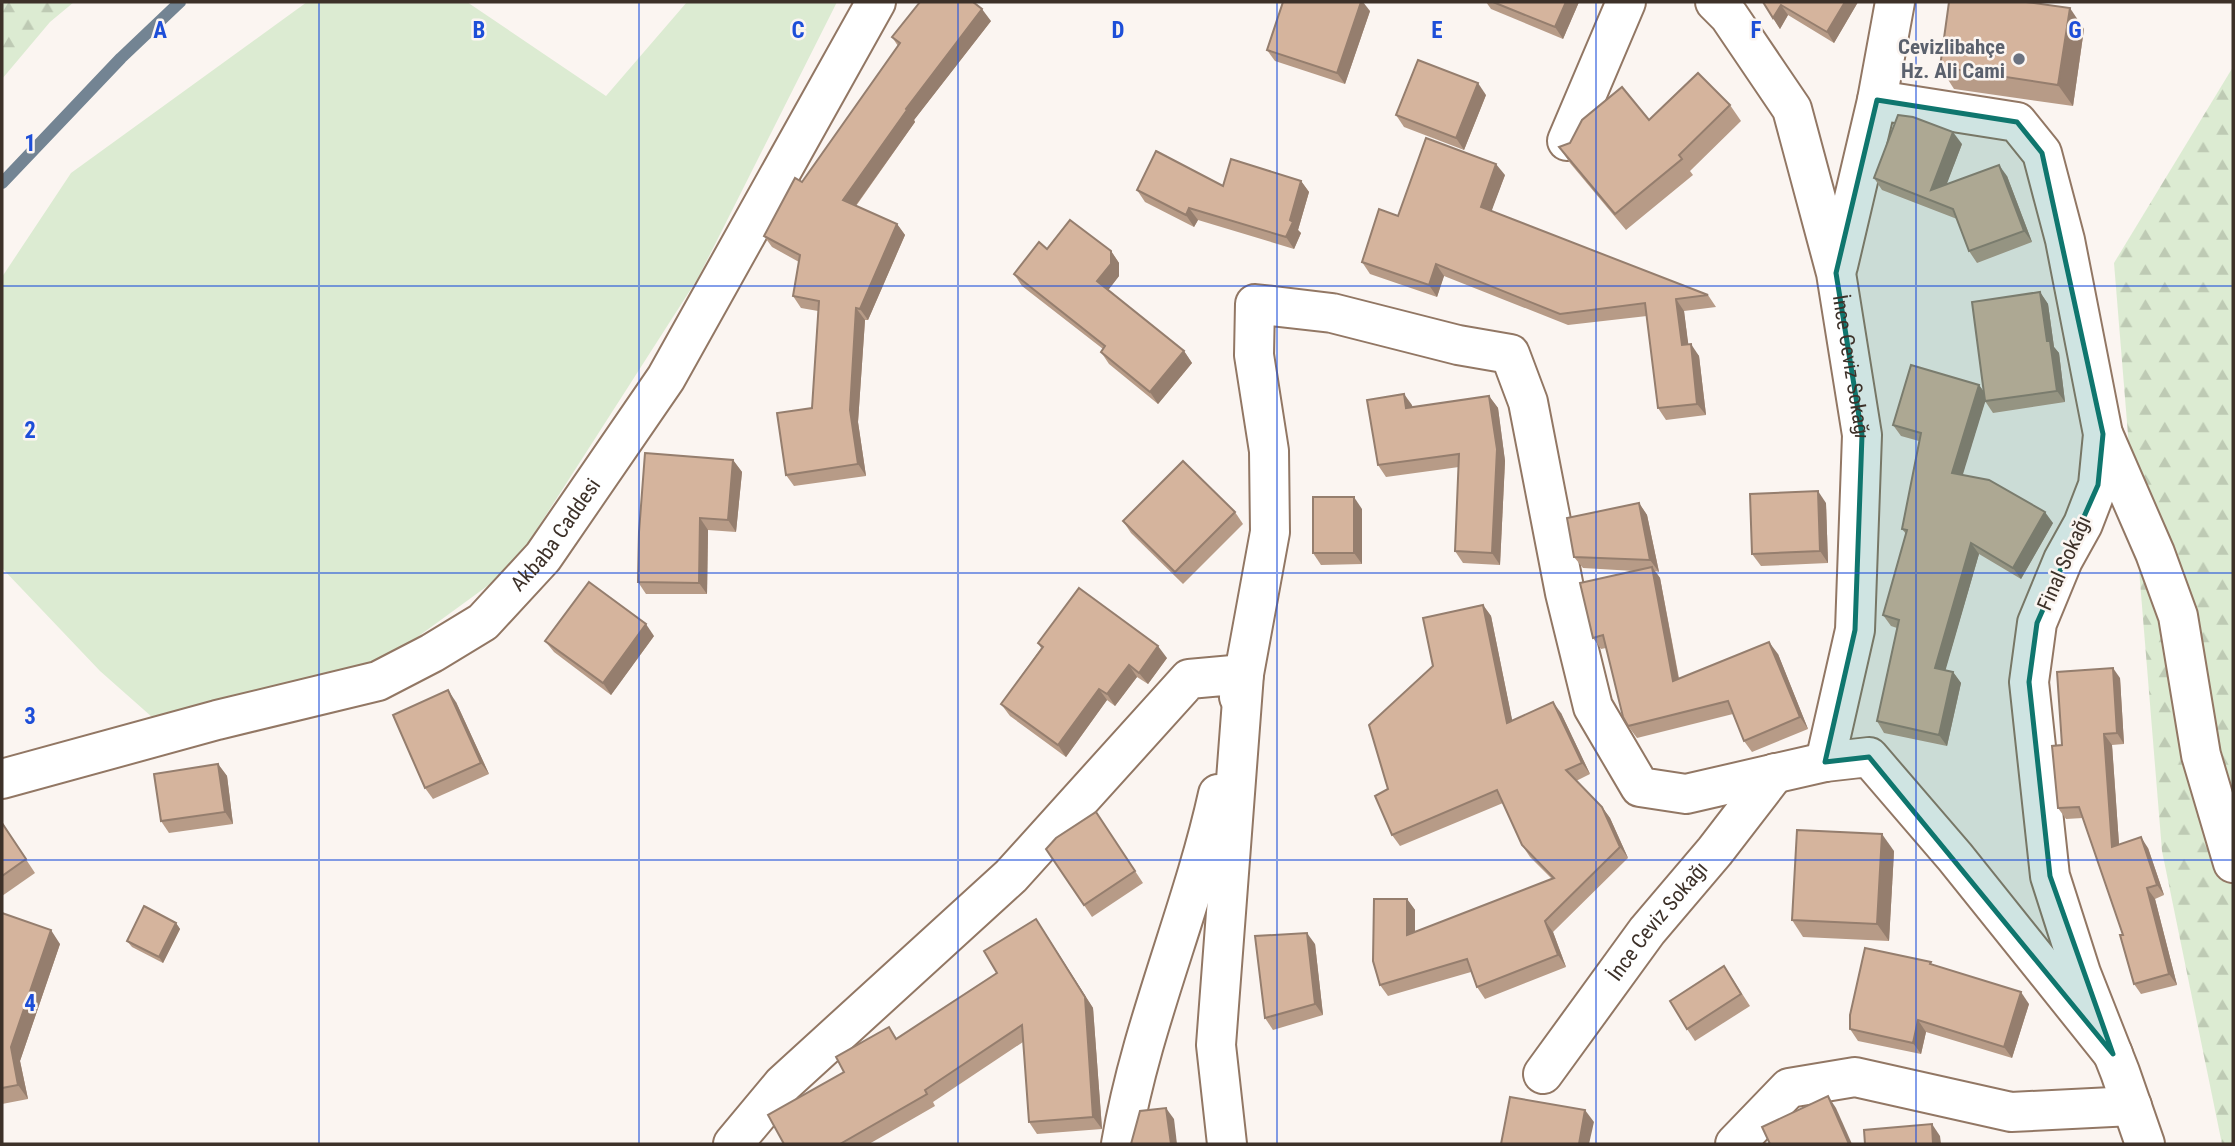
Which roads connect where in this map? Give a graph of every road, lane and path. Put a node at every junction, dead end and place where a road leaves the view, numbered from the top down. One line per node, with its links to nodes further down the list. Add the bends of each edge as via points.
1 (876, 2): 12 (street, Akbaba Caddesi, via 666,378 543,557 483,622 377,681)
2 (1626, 2): 6 (street)
3 (1715, 2): 7 (street, İnce Ceviz Sokağı, via 1791,110)
4 (1895, 2): 5 (street)
5 (1877, 100): 7 (street); 8 (street, Final Sokağı, via 2017,122 2042,153 2065,240)
6 (1567, 141)
7 (1836, 273): 10 (street, İnce Ceviz Sokağı, via 1863,435 1855,630)
8 (2103, 434): 13 (street, via 2178,616 2201,755); 14 (street, Final Sokağı, via 2098,485 2037,623 2029,682 2050,876)
9 (1244, 674): 11 (street, via 1270,532 1269,451 1254,355 1255,304 1332,313 1510,354 1528,402 1565,593 1593,707 1640,787 1686,794); 17 (street, via 1189,679 1012,876 783,1084); 18 (street, via 1213,813 1130,1094); 19 (street, via 1216,1045)
10 (1825, 762): 11 (street); 14 (street, via 1869,757)
11 (1774, 773): 15 (street, İnce Ceviz Sokağı, via 1647,930)
12 (2, 779)
13 (2233, 863)
14 (2113, 1054): 16 (street, Final Sokağı)
15 (1543, 1074)
16 (2132, 1106): 20 (street, via 2011,1112 1856,1077 1789,1088); 21 (street, Final Sokağı)
17 (733, 1144)
18 (1121, 1144)
19 (1227, 1144)
20 (1735, 1144)
21 (2145, 1144)

